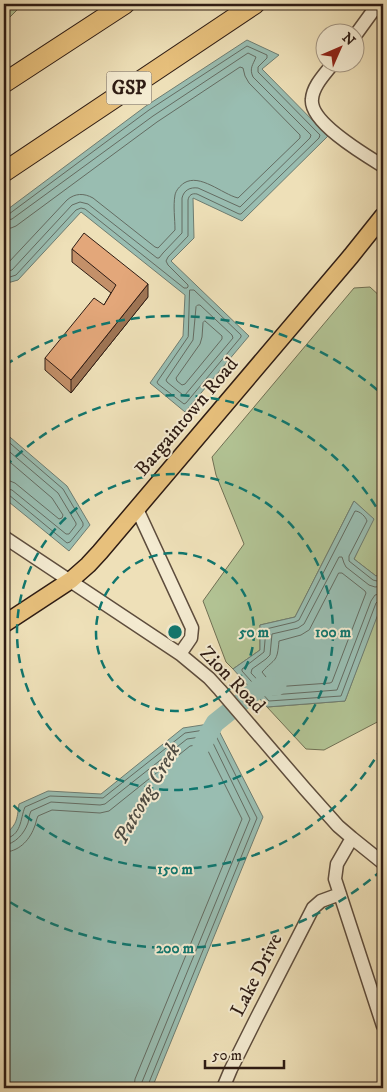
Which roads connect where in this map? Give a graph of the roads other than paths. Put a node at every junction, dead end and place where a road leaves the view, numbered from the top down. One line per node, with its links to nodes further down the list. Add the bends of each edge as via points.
1 (125, 4): 6 (highway)
2 (254, 4): 8 (highway, GSP)
3 (378, 4): 4 (street)
4 (364, 23)
5 (327, 72): 7 (street, via 312,96 316,113 334,132)
6 (4, 83)
7 (383, 166)
8 (4, 172)
9 (383, 216): 10 (main road, Bargaintown Road)
10 (137, 509): 12 (main road, Bargaintown Road, via 88,565); 14 (street, via 192,628 191,638)
11 (4, 537): 12 (street, Zion Road)
12 (70, 580): 13 (main road, Bargaintown Road); 14 (street, Zion Road)
13 (4, 624)
14 (180, 654): 15 (street, Zion Road, via 209,678)
15 (352, 838): 16 (street, Zion Road); 17 (street, via 336,867 335,879)
16 (383, 863)
17 (340, 894): 18 (street); 19 (street, Lake Drive, via 324,899 313,908)
18 (383, 1026)
19 (224, 1088)

